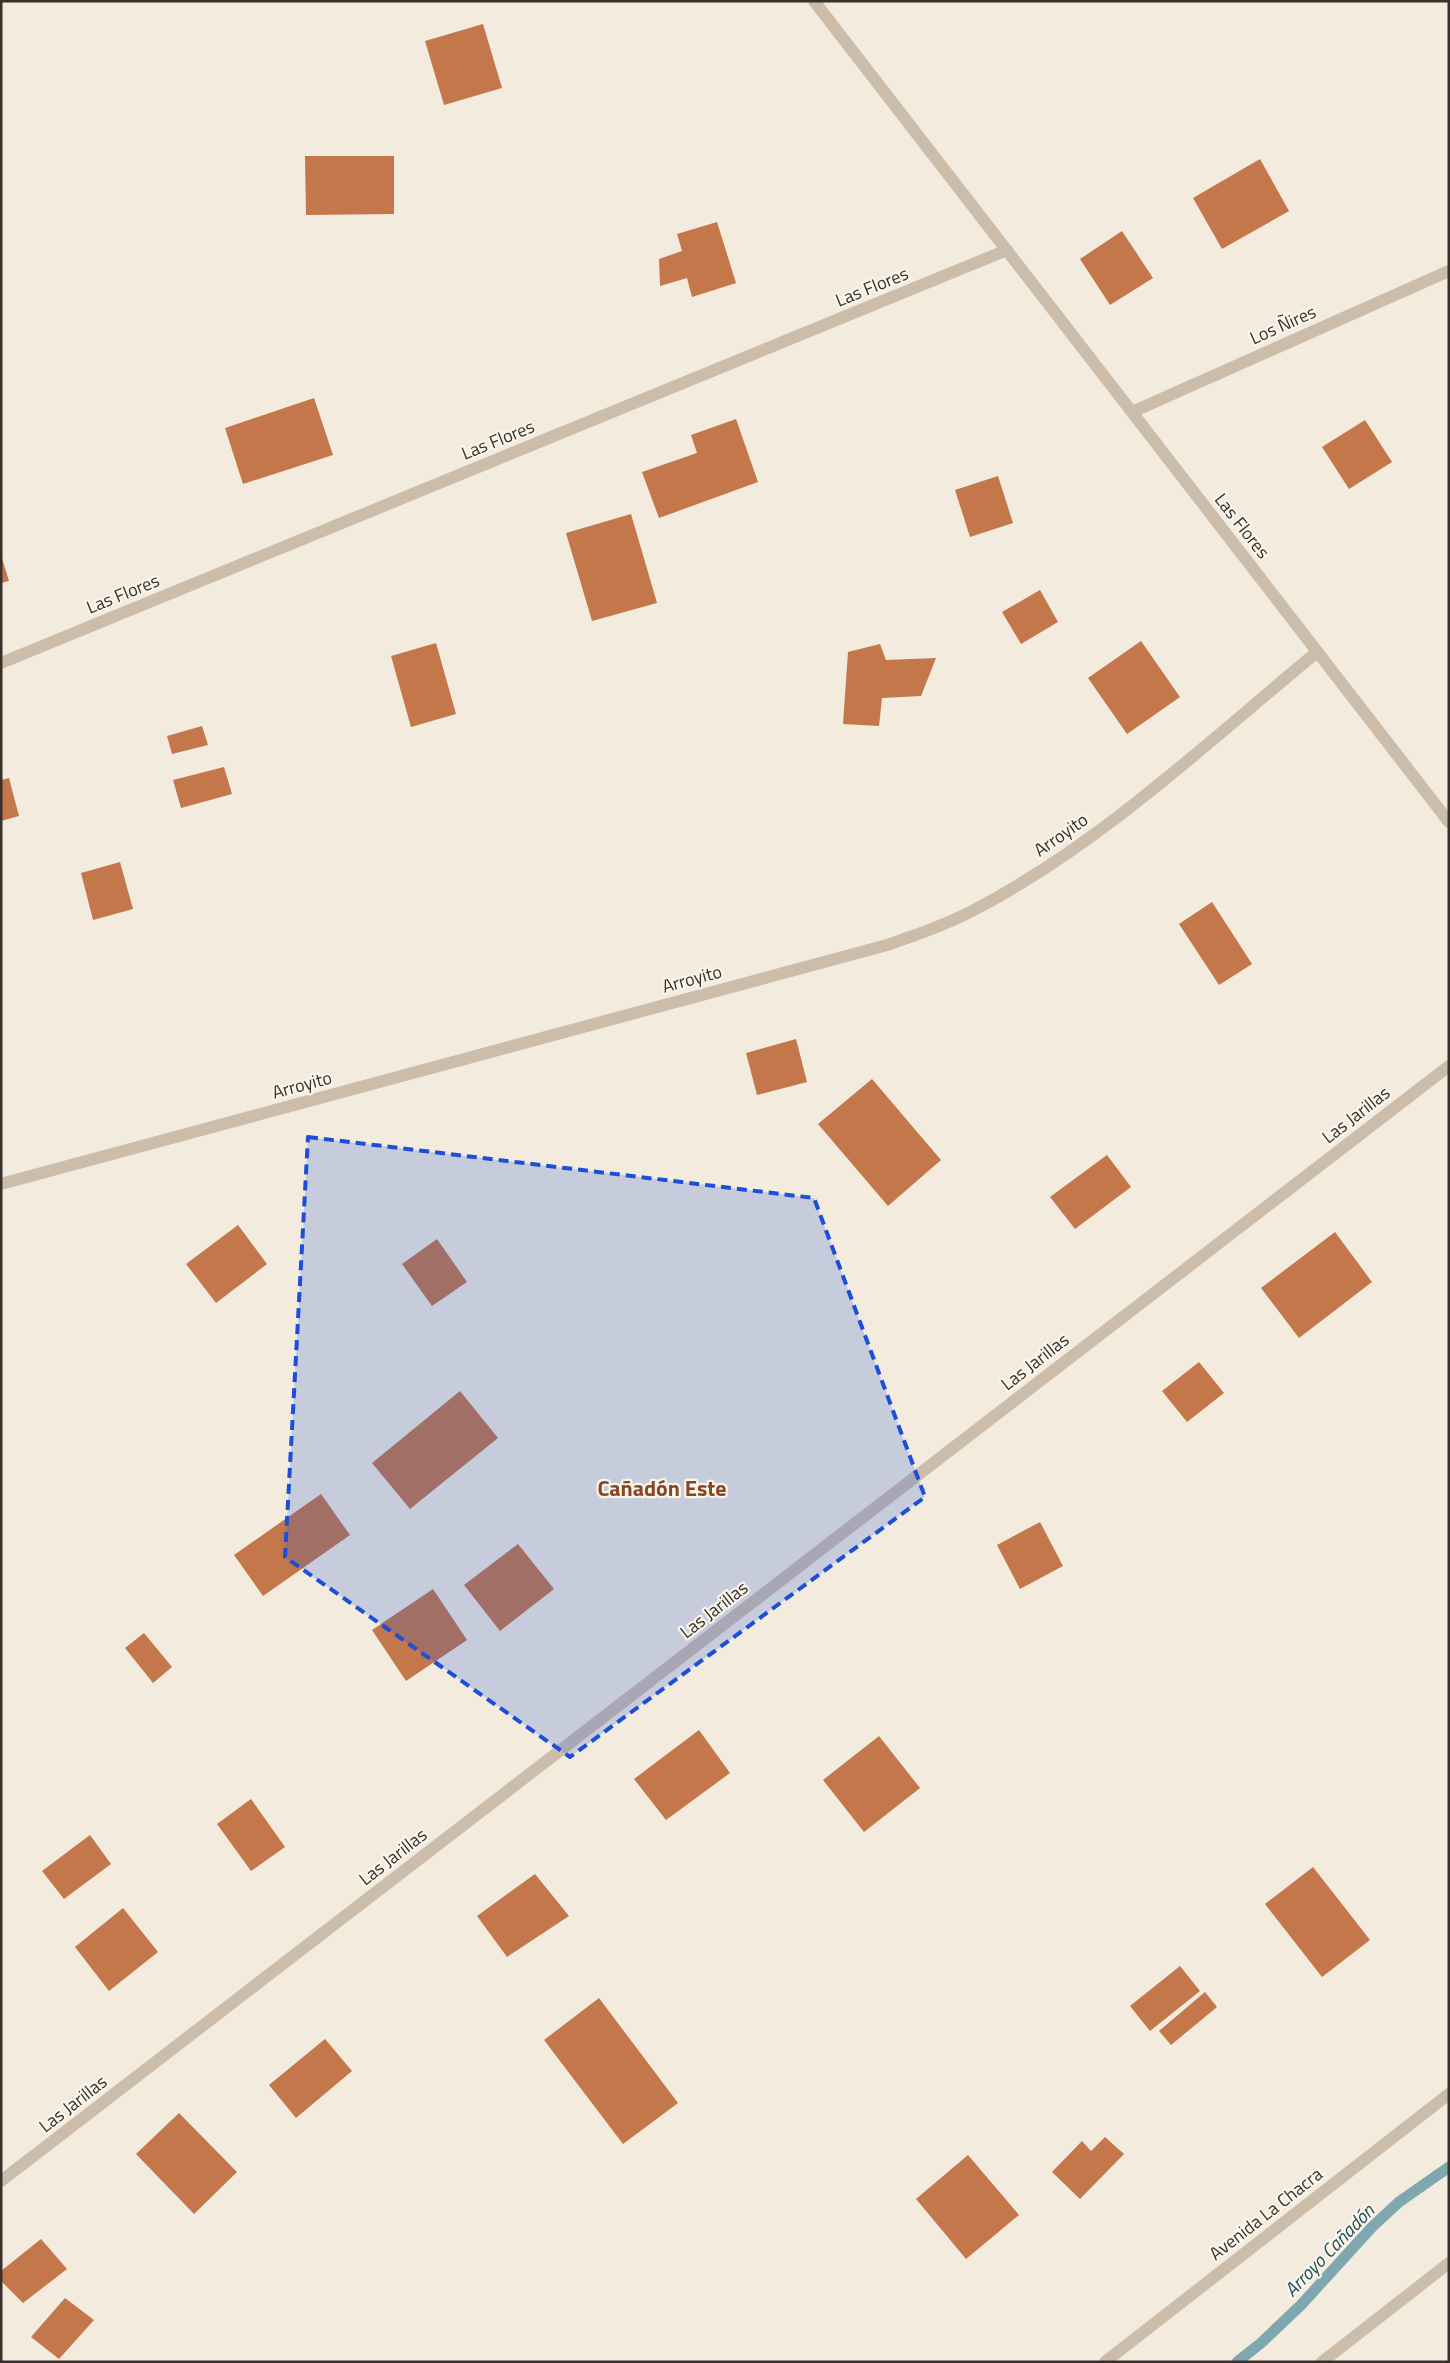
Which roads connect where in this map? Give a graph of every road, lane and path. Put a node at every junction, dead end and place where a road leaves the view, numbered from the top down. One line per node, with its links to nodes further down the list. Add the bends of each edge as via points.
1 (814, 1): 2 (street, Las Flores)
2 (1007, 250): 4 (street, Las Flores); 6 (street, Las Flores)
3 (1449, 271): 4 (street, Los Ñires)
4 (1132, 412): 5 (street, Las Flores)
5 (1317, 652): 7 (street, Las Flores); 9 (street, Arroyito, via 1104,827 1015,888 929,930 887,945)
6 (1, 663)
7 (1449, 822)
8 (1449, 1066): 11 (street, Las Jarillas)
9 (1, 1184)
10 (1449, 2094): 13 (street, Avenida La Chacra)
11 (1, 2181)
12 (1449, 2263): 14 (street)
13 (1105, 2362)
14 (1322, 2362)

